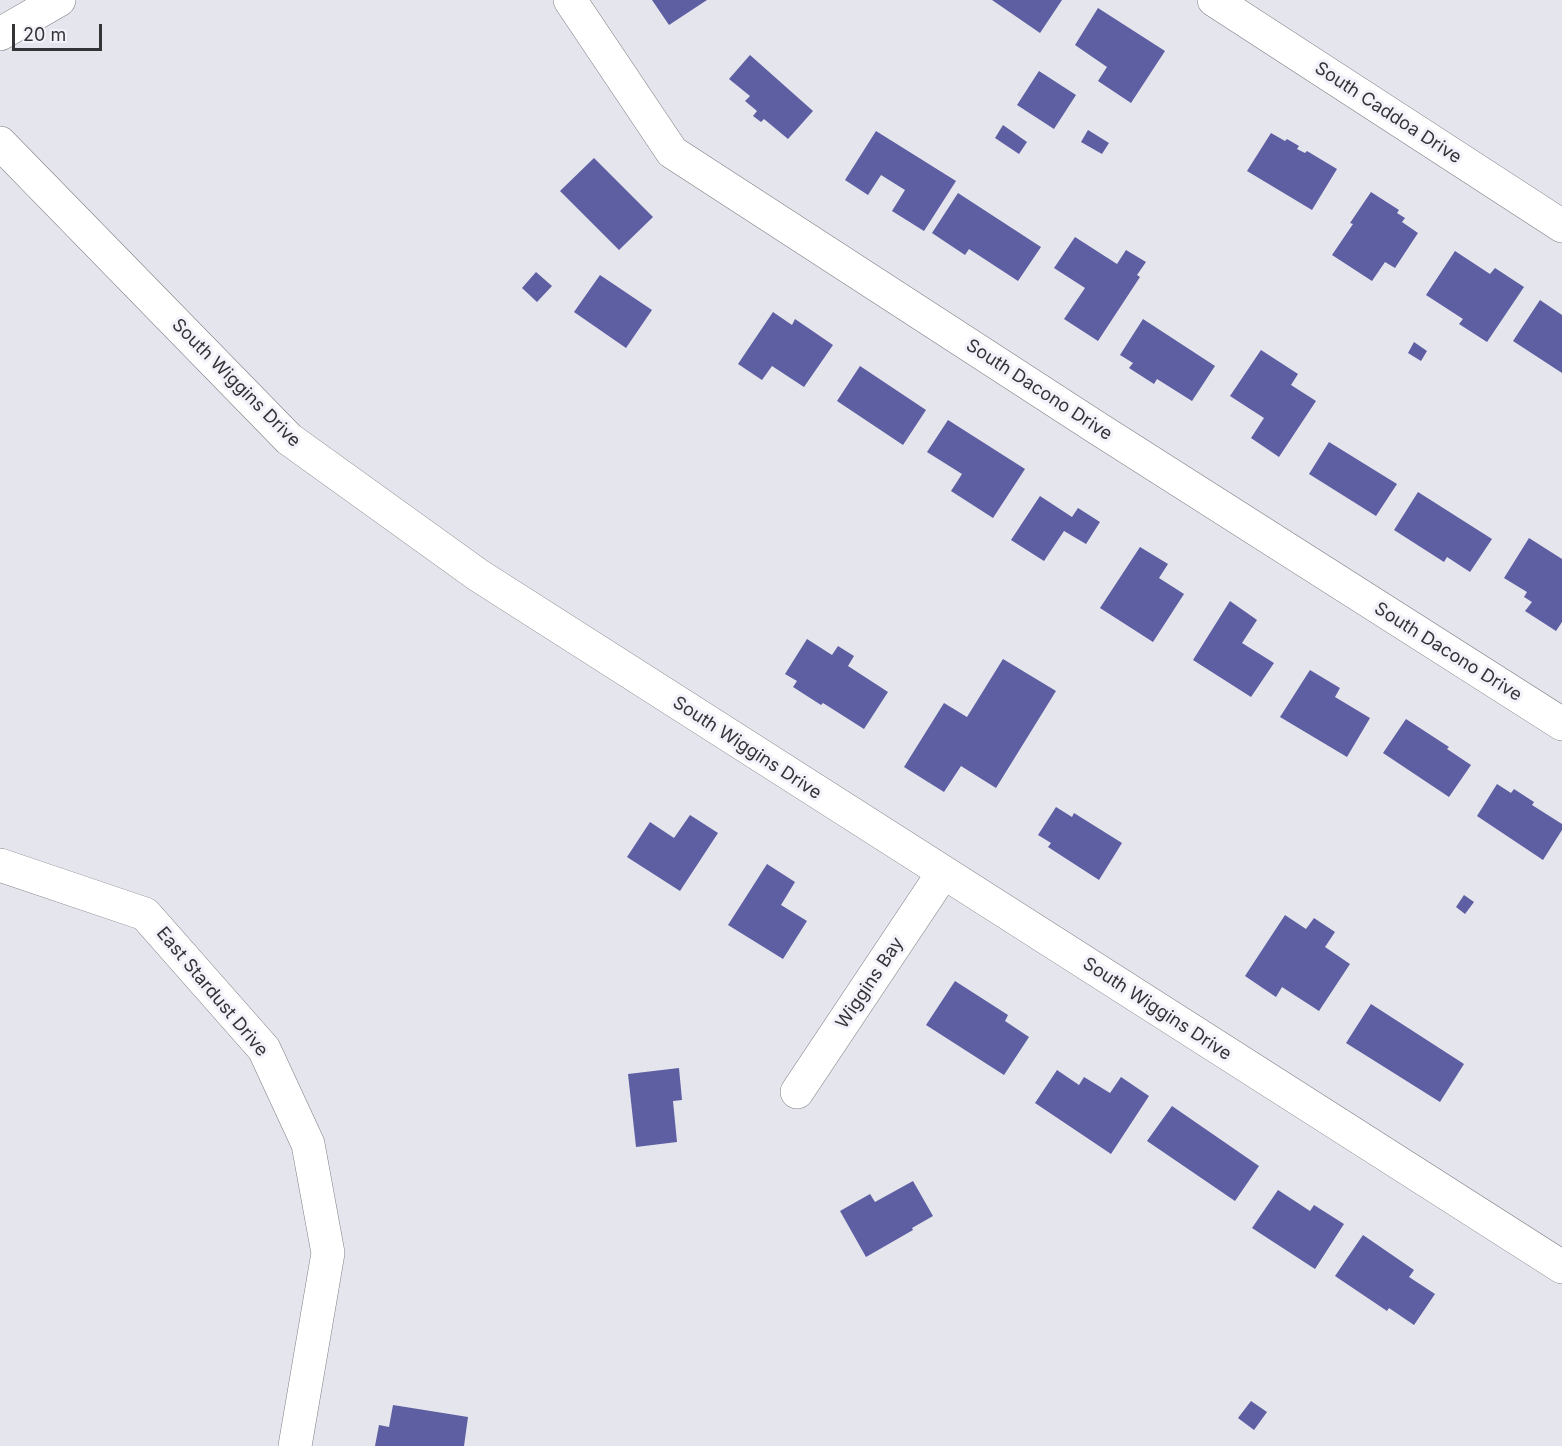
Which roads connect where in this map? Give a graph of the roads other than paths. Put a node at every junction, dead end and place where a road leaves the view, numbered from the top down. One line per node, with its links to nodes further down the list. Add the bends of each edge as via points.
1 (59, 0): 4 (street)
2 (570, 0): 7 (street, South Dacono Drive, via 672,152)
3 (1214, 0): 6 (street, South Caddoa Drive)
4 (0, 34)
5 (0, 143): 9 (street, South Wiggins Drive, via 289,439 478,575)
6 (1562, 226)
7 (1562, 724)
8 (0, 865): 12 (street, East Stardust Drive, via 145,914 264,1049 308,1144 328,1252)
9 (944, 873): 10 (street, Wiggins Bay); 11 (street, South Wiggins Drive)
10 (797, 1092)
11 (1562, 1268)
12 (295, 1446)

